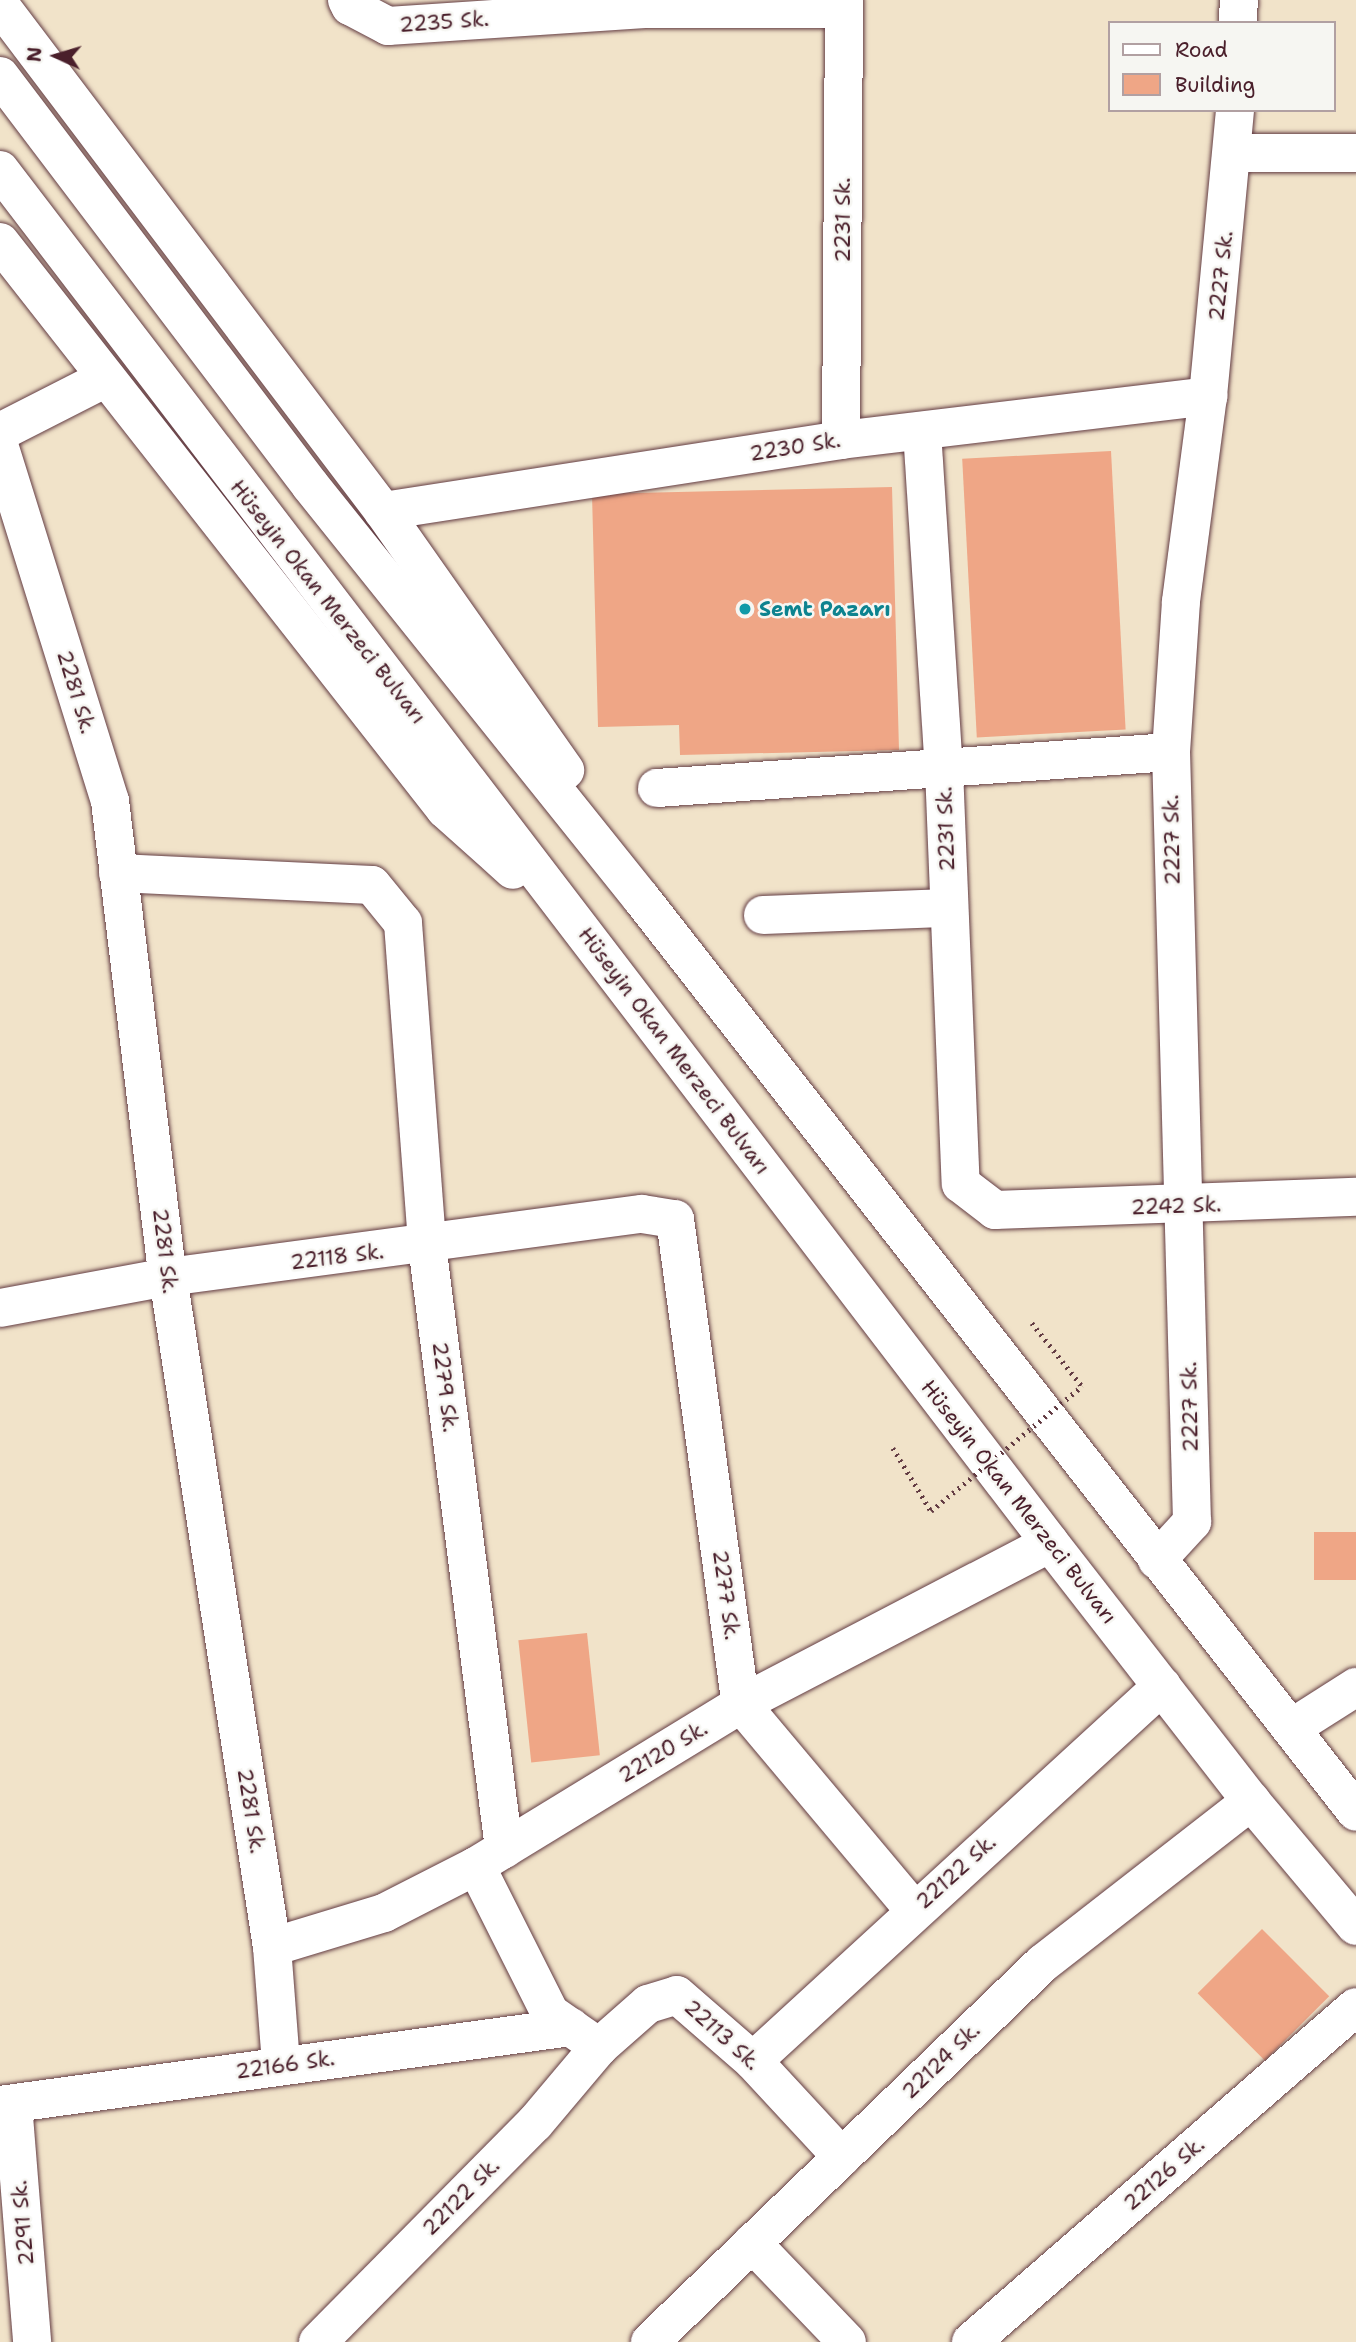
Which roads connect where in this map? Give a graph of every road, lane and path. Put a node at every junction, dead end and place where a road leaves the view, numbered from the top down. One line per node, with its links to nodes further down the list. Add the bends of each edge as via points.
1 (347, 0): 5 (street, 2235 Sk., via 388,26)
2 (1239, 0): 6 (street)
3 (844, 4): 5 (street, 2235 Sk.); 17 (street, 2231 Sk.)
4 (0, 5): 19 (street)
5 (643, 5)
6 (1238, 21)
7 (0, 76): 24 (street, via 310,485)
8 (1235, 112): 9 (street, 2227 Sk.)
9 (1234, 153): 10 (street); 14 (street, 2227 Sk.)
10 (1356, 153)
11 (0, 170): 27 (street, Hüseyin Okan Merzeci Bulvarı)
12 (0, 242): 13 (street)
13 (106, 378): 16 (street); 27 (street, via 445,809)
14 (1208, 396): 15 (street, 2230 Sk.); 20 (street, 2227 Sk., via 1181,601)
15 (922, 431): 17 (street, 2230 Sk.); 21 (street, 2231 Sk.)
16 (0, 432)
17 (841, 440): 19 (street, 2230 Sk.)
18 (0, 448): 23 (street, 2281 Sk., via 110,801)
19 (383, 511): 24 (street, via 545,737)
20 (1171, 752): 21 (street); 29 (street, 2227 Sk.)
21 (944, 769): 22 (street); 25 (street, 2231 Sk.)
22 (657, 788)
23 (118, 873): 32 (street, 2279 Sk., via 372,884 403,923); 33 (street, 2281 Sk.)
24 (641, 898): 38 (street)
25 (949, 908): 26 (street); 30 (street, 2231 Sk., via 961,1184)
26 (763, 915)
27 (584, 934): 37 (street, Hüseyin Okan Merzeci Bulvarı)
28 (1356, 1197): 29 (street, 2242 Sk.)
29 (1185, 1206): 30 (street, 2242 Sk.); 38 (street, 2227 Sk., via 1192,1522)
30 (995, 1210)
31 (675, 1219): 32 (street, 22118 Sk., via 642,1214); 41 (street, 2277 Sk.)
32 (427, 1245): 33 (street, 22118 Sk.); 45 (street, 2279 Sk.)
33 (167, 1278): 34 (street, 22118 Sk.); 48 (street, 2281 Sk.)
34 (0, 1308)
35 (1032, 1323): 36 (path, bridge, via 1082,1386 931,1511)
36 (893, 1448)
37 (1050, 1543): 39 (street, Hüseyin Okan Merzeci Bulvarı); 41 (street, 22120 Sk.)
38 (1157, 1560): 42 (street)
39 (1163, 1686): 43 (street, Hüseyin Okan Merzeci Bulvarı); 46 (street, 22122 Sk.)
40 (1356, 1687): 42 (street)
41 (741, 1704): 45 (street, 22120 Sk.); 46 (street)
42 (1293, 1727): 44 (street)
43 (1251, 1801): 47 (street, Hüseyin Okan Merzeci Bulvarı); 54 (street, 22124 Sk., via 1043,1963)
44 (1356, 1812)
45 (490, 1857): 48 (street, 22120 Sk., via 384,1913); 50 (street, via 551,2014)
46 (914, 1910): 51 (street, 22122 Sk.)
47 (1356, 1926)
48 (272, 1947): 52 (street, 2281 Sk.)
49 (1356, 2007): 60 (street, 22126 Sk.)
50 (585, 2037): 51 (street, 22113 Sk., via 648,2004 677,1995); 52 (street, 22166 Sk.); 57 (street, 22122 Sk., via 535,2123)
51 (753, 2061): 54 (street, 22113 Sk.)
52 (281, 2065): 53 (street, 22166 Sk.)
53 (7, 2104): 56 (street, 2291 Sk.)
54 (842, 2157): 55 (street, 22124 Sk.)
55 (752, 2243): 58 (street, 22124 Sk.); 59 (street)
56 (32, 2342)
57 (318, 2342)
58 (650, 2342)
59 (847, 2342)
60 (971, 2342)

